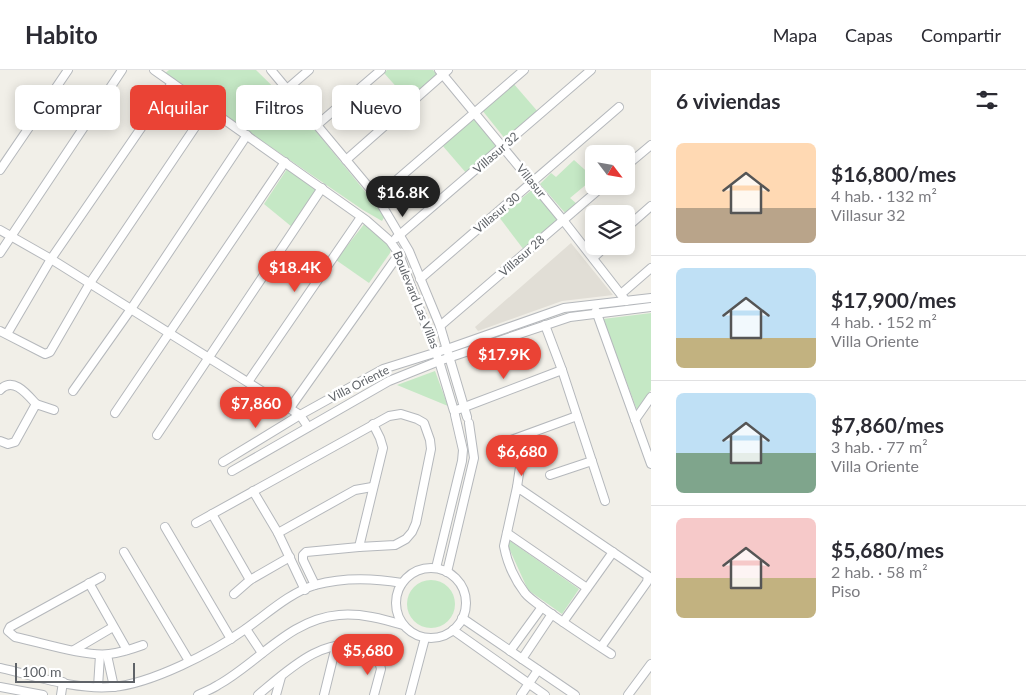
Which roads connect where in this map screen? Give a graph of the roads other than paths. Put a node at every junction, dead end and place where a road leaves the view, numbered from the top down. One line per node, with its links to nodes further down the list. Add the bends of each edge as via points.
1 (68, 70): 26 (street)
2 (122, 70): 36 (street)
3 (271, 70): 12 (street, Boulevard Las Villas)
4 (309, 70): 13 (street)
5 (381, 70): 17 (street)
6 (524, 70): 15 (street)
7 (592, 70): 22 (street, Villasur 32)
8 (158, 71): 10 (street, Boulevard Las Villas)
9 (443, 71): 15 (street, Villasur); 24 (street)
10 (172, 83): 11 (street, Boulevard Las Villas); 43 (street)
11 (175, 85)
12 (284, 85)
13 (292, 85)
14 (619, 107): 27 (street, Villasur 30)
15 (474, 113): 22 (street, Villasur); 30 (street)
16 (226, 121): 20 (street, Boulevard Las Villas)
17 (322, 121)
18 (193, 130): 46 (street)
19 (321, 130): 24 (street, Boulevard Las Villas)
20 (246, 135): 25 (street, Boulevard Las Villas); 51 (street)
21 (651, 145): 23 (street)
22 (503, 147): 27 (street, Villasur); 37 (street, Villasur 32)
23 (635, 158)
24 (346, 160): 30 (street, Boulevard Las Villas)
25 (285, 162): 28 (street, Boulevard Las Villas); 55 (street)
26 (0, 170)
27 (532, 183): 33 (street, Villasur); 45 (street, Villasur 30)
28 (322, 188): 32 (street, Boulevard Las Villas); 59 (street)
29 (592, 195): 33 (street, Villasur 28)
30 (378, 197): 37 (street, Boulevard Las Villas)
31 (651, 206): 34 (street)
32 (361, 217): 38 (street, Boulevard Las Villas); 63 (street)
33 (563, 220): 42 (street, Villasur); 54 (street, Villasur 28)
34 (635, 220)
35 (0, 230): 36 (street)
36 (10, 236): 39 (street); 43 (street)
37 (400, 236): 38 (street, Villasur 32); 45 (street, Boulevard Las Villas)
38 (390, 241): 40 (street, Boulevard Las Villas)
39 (0, 253)
40 (399, 254): 58 (street, Boulevard Las Villas); 68 (street)
41 (596, 255): 42 (street)
42 (593, 258): 47 (street, Villasur)
43 (51, 259): 46 (street); 56 (street)
44 (651, 268): 47 (street)
45 (420, 279): 54 (street, Boulevard Las Villas)
46 (90, 283): 51 (street); 56 (street, via 50,352 45,354)
47 (624, 297): 48 (street, Villa Oriente); 49 (street, Villa Oriente)
48 (651, 298)
49 (593, 304): 52 (street); 57 (street, Villa Oriente, via 564,308)
50 (651, 307): 52 (street, Villa Oriente)
51 (131, 309): 55 (street); 65 (street)
52 (597, 313): 53 (street, Villa Oriente); 75 (street)
53 (545, 325): 60 (street, Villa Oriente); 62 (street)
54 (440, 326): 57 (street, Boulevard Las Villas)
55 (169, 332): 59 (street); 71 (street)
56 (3, 333)
57 (447, 349): 58 (street, Villa Oriente); 60 (street, Boulevard Las Villas)
58 (436, 352): 61 (street, Boulevard Las Villas); 73 (street, Villa Oriente, via 383,369)
59 (208, 357): 63 (street); 78 (street)
60 (449, 358): 61 (street, Villa Oriente); 69 (street, Boulevard Las Villas)
61 (439, 361): 72 (street, Boulevard Las Villas); 77 (street, Villa Oriente, via 390,381)
62 (562, 370): 69 (street); 74 (street)
63 (248, 382): 68 (street)
64 (0, 390): 67 (street, via 10,384 17,386)
65 (73, 391)
66 (651, 397): 75 (street)
67 (36, 404): 70 (street); 81 (street, via 15,442)
68 (290, 408): 73 (street)
69 (464, 408): 72 (street); 80 (street, Boulevard Las Villas)
70 (54, 410)
71 (115, 413)
72 (455, 413): 79 (street, Boulevard Las Villas)
73 (300, 415): 77 (street); 84 (street, Villa Oriente)
74 (577, 416): 82 (street); 83 (street)
75 (635, 420): 85 (street)
76 (373, 424): 89 (street, via 383,448); 91 (street); 98 (street, via 395,414 411,416 424,423 431,448 412,532 395,545)
77 (308, 427): 87 (street, Villa Oriente)
78 (157, 434)
79 (460, 438): 80 (street); 102 (street, Boulevard Las Villas, via 462,462)
80 (472, 439): 103 (street, Boulevard Las Villas, via 474,458)
81 (0, 441)
82 (504, 442)
83 (592, 461): 88 (street); 92 (street)
84 (223, 462)
85 (651, 464)
86 (520, 467): 90 (street)
87 (232, 471)
88 (550, 476)
89 (372, 487): 96 (street, via 356,490); 98 (street)
90 (517, 487): 97 (street); 100 (street)
91 (253, 491): 93 (street); 96 (street)
92 (605, 502)
93 (212, 514): 94 (street); 105 (street)
94 (196, 523)
95 (165, 527): 121 (street)
96 (278, 533): 101 (street)
97 (507, 533): 109 (street); 112 (street, via 506,555 519,584)
98 (359, 546): 108 (street, via 306,552 303,560)
99 (124, 552): 132 (street)
100 (613, 552): 109 (street); 124 (street, via 649,578)
101 (290, 557): 105 (street); 110 (street)
102 (436, 568): 103 (street); 107 (street, via 417,571)
103 (447, 572): 114 (street, via 456,579 465,595 466,607)
104 (101, 577): 106 (street)
105 (250, 580): 111 (street)
106 (89, 583): 117 (street); 125 (street, via 8,631 15,637)
107 (402, 583): 108 (street, via 359,579); 116 (street, via 395,601)
108 (315, 586): 110 (street)
109 (587, 588): 115 (street)
110 (305, 590): 118 (street)
111 (234, 594)
112 (542, 607): 113 (street); 127 (street)
113 (552, 614): 115 (street); 131 (street)
114 (462, 618): 119 (street); 127 (street)
115 (563, 622): 124 (street)
116 (403, 626): 120 (street); 128 (street, via 352,614 322,618 304,625)
117 (113, 627): 125 (street); 126 (street)
118 (246, 629): 121 (street); 128 (street)
119 (453, 630): 120 (street, via 437,638); 139 (street)
120 (425, 638): 151 (street)
121 (231, 639): 132 (street)
122 (143, 645): 126 (street)
123 (336, 646): 136 (street, via 309,656); 149 (street); 150 (street, via 366,648 378,657 381,669)
124 (601, 647): 129 (street)
125 (74, 650): 130 (street)
126 (126, 650): 130 (street)
127 (510, 651): 131 (street)
128 (262, 653): 146 (street, via 219,685)
129 (611, 654)
130 (104, 655): 141 (street); 142 (street)
131 (522, 659): 135 (street)
132 (189, 661): 142 (street)
133 (651, 664): 154 (street)
134 (0, 668): 138 (street)
135 (538, 670): 137 (street); 139 (street)
136 (281, 677): 147 (street); 148 (street)
137 (549, 678): 143 (street); 153 (street)
138 (63, 682): 141 (street); 145 (street)
139 (529, 684): 143 (street); 152 (street)
140 (0, 687): 144 (street)
141 (98, 687): 142 (street)
142 (114, 687)
143 (540, 694)
144 (43, 695)
145 (60, 695)
146 (198, 695)
147 (258, 695)
148 (276, 695)
149 (324, 695)
150 (374, 695)
151 (410, 695)
152 (521, 695)
153 (575, 695)
154 (628, 695)

